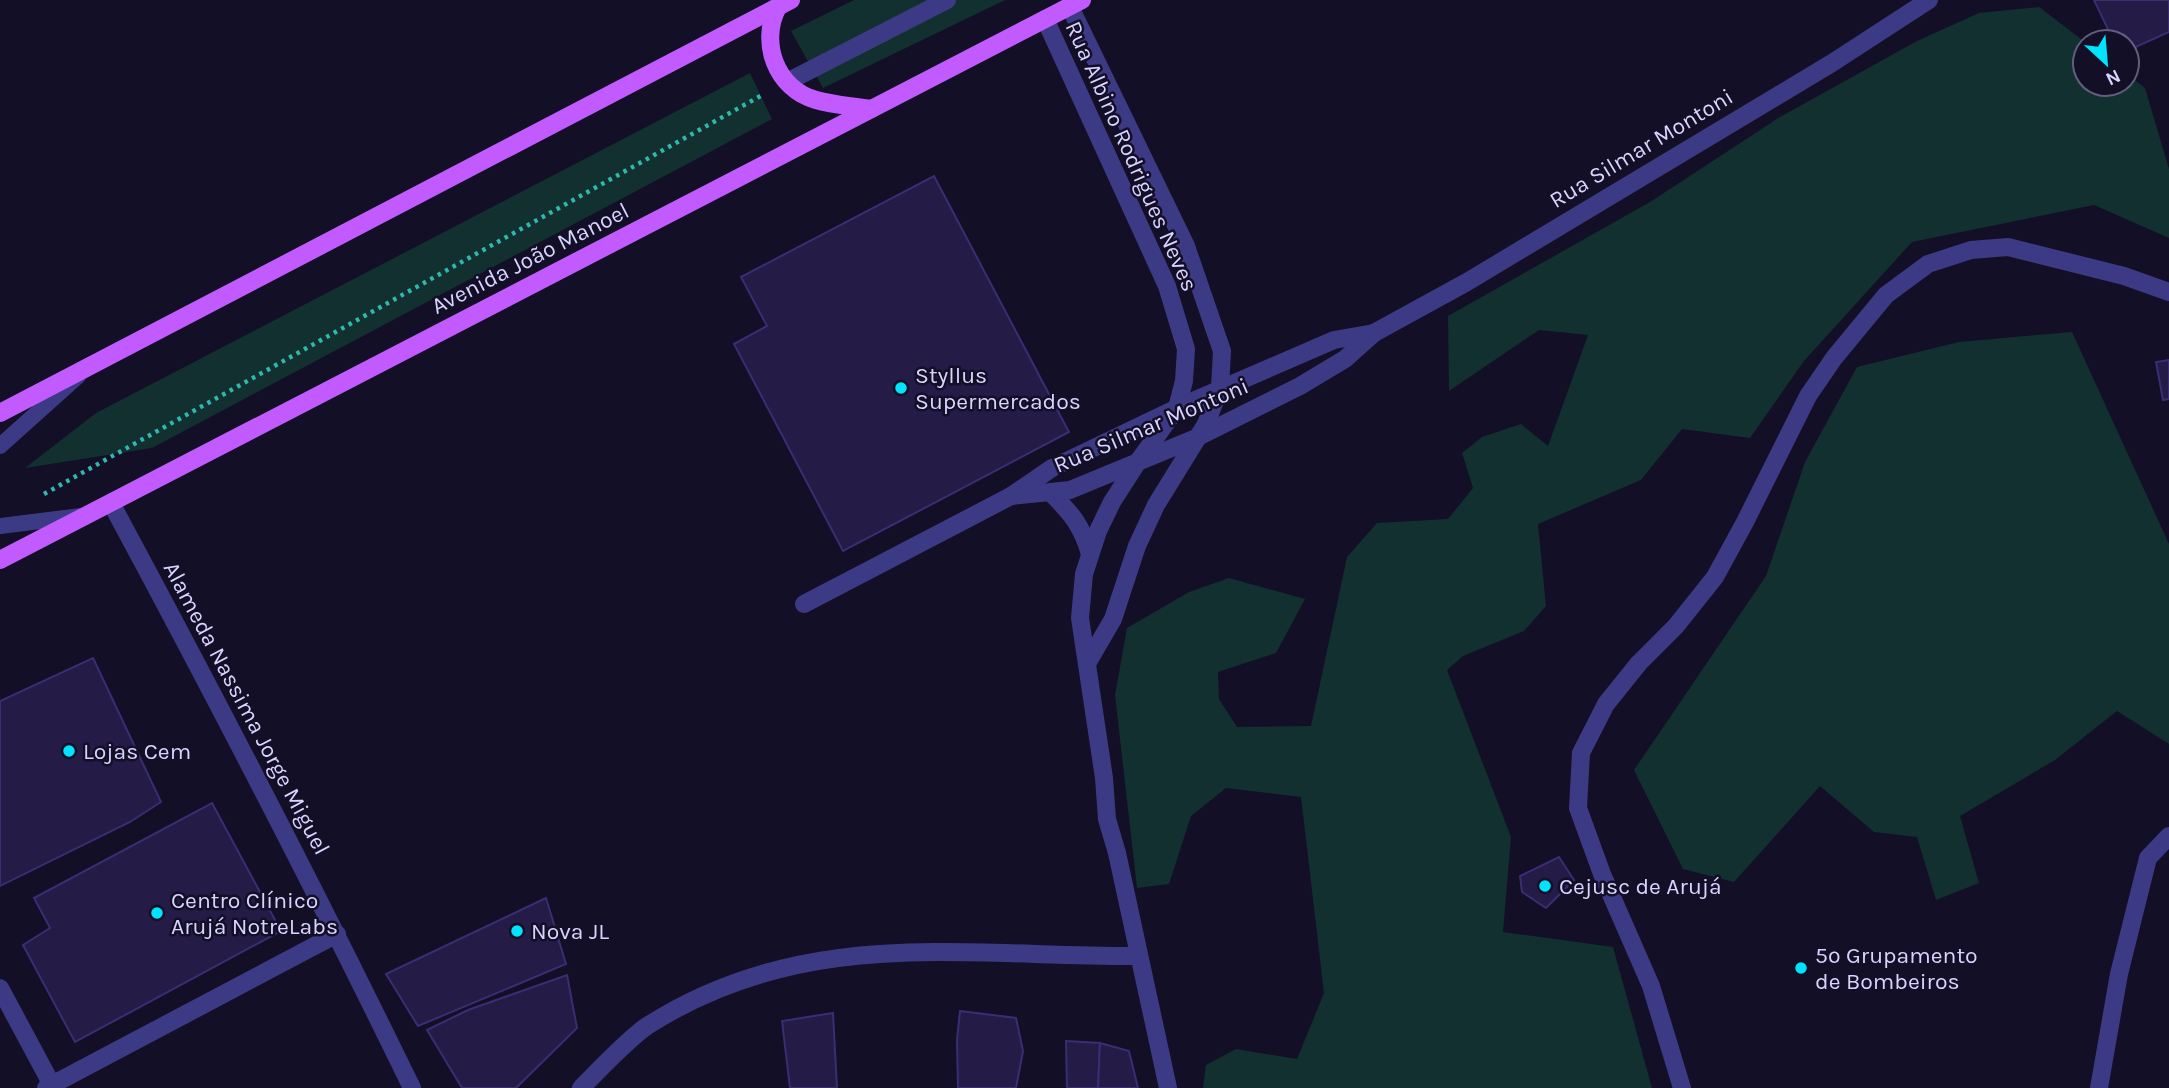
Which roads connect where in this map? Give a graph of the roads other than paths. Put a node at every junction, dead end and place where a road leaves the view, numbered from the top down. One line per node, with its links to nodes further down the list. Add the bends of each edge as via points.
1 (947, 0): 6 (street)
2 (1929, 0): 9 (street, Rua Silmar Montoni, via 1832,63)
3 (1076, 3): 5 (main road, Avenida João Manoel); 11 (street, Rua Albino Rodrigues Neves, via 1185,246 1222,351)
4 (785, 4): 6 (main road, via 771,20 769,37 771,53); 10 (main road)
5 (1045, 19): 7 (main road, Avenida João Manoel); 12 (street, Rua Albino Rodrigues Neves, via 1167,286 1186,349)
6 (787, 82): 7 (main road, via 817,100)
7 (871, 109): 19 (main road, Avenida João Manoel)
8 (2169, 292): 34 (street, via 2008,247 1970,250 1928,264 1886,295 1834,358 1808,396 1715,576 1606,704 1581,753 1578,808 1651,986)
9 (1374, 333): 11 (street, Rua Silmar Montoni, via 1334,340); 14 (street, Rua Silmar Montoni, via 1322,373)
10 (91, 365): 13 (main road); 15 (lane)
11 (1220, 388): 12 (street, Rua Silmar Montoni); 14 (street, Rua Albino Rodrigues Neves)
12 (1177, 408): 16 (street, Rua Albino Rodrigues Neves); 18 (street, Rua Silmar Montoni, via 1052,468)
13 (0, 413)
14 (1196, 438): 16 (street, Rua Silmar Montoni); 25 (street, Rua Albino Rodrigues Neves, via 1156,505 1112,619)
15 (0, 446)
16 (1137, 463): 17 (street, Rua Silmar Montoni); 22 (street, Rua Albino Rodrigues Neves, via 1112,502)
17 (1051, 493): 18 (street, Rua Silmar Montoni); 22 (street, Rua Silmar Montoni, via 1074,516)
18 (1011, 496): 24 (street, Rua Silmar Montoni)
19 (111, 503): 20 (main road, Avenida João Manoel); 27 (street, Alameda Nassima Jorge Miguel)
20 (87, 515): 21 (lane); 23 (main road, Avenida João Manoel)
21 (0, 526)
22 (1090, 554): 25 (street, Rua Albino Rodrigues Neves, via 1080,618)
23 (0, 560)
24 (804, 604)
25 (1088, 662): 28 (street, Rua Albino Rodrigues Neves, via 1107,818)
26 (2169, 836): 35 (street, via 2148,858 2119,974)
27 (337, 934): 30 (street); 31 (street, Alameda Nassima Jorge Miguel)
28 (1139, 956): 32 (street, via 923,951 857,954 772,969 705,993 645,1028); 33 (street, Rua Albino Rodrigues Neves)
29 (0, 988): 30 (street)
30 (49, 1086)
31 (412, 1088)
32 (581, 1088)
33 (1168, 1088)
34 (1682, 1088)
35 (2099, 1088)

